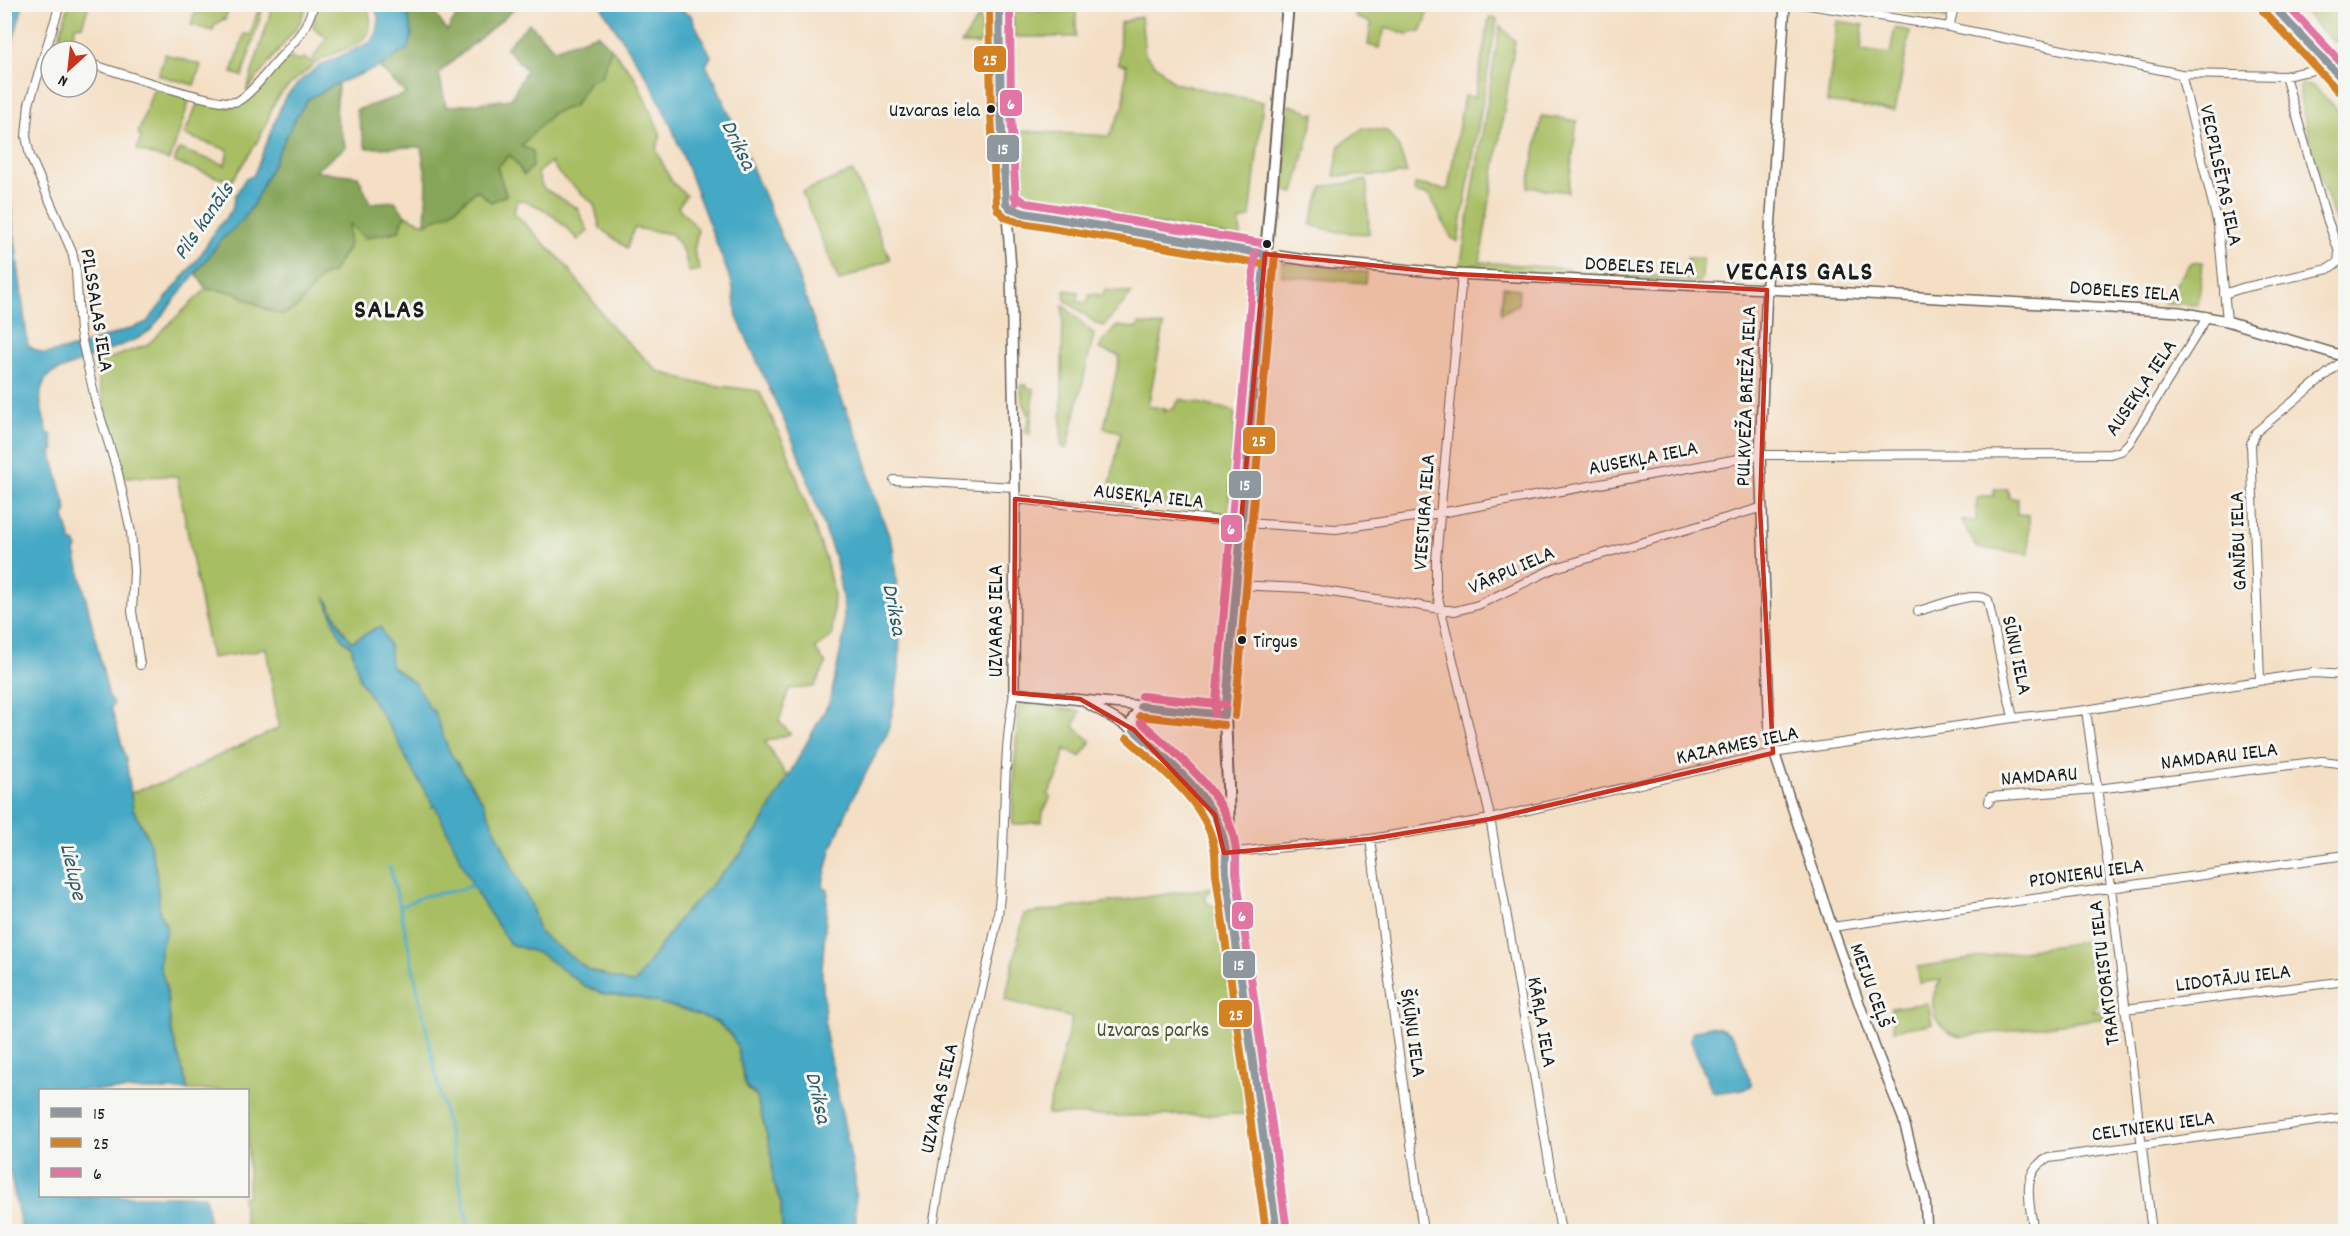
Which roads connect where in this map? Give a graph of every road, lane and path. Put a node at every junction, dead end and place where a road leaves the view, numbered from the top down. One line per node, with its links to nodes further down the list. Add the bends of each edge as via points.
1 (60, 4): 10 (street, PILSSALAS IELA)
2 (314, 4): 12 (street, via 308,25 238,101 230,103 194,95)
3 (999, 4): 18 (main road, UZVARAS IELA)
4 (1288, 4): 19 (main road)
5 (1785, 4): 21 (street, PULKVEŽA BRIEŽA IELA)
6 (1802, 4): 9 (street)
7 (1954, 4): 9 (street)
8 (2276, 7): 13 (main road)
9 (1949, 27): 14 (street)
10 (52, 39)
11 (2346, 61): 13 (street)
12 (99, 67)
13 (2328, 67): 16 (street); 17 (main road)
14 (2181, 74): 16 (street); 22 (street, VECPILSĒTAS IELA, via 2218,225)
15 (39, 76): 36 (street, PILSSALAS IELA, via 28,104 26,136 30,156 72,252 80,332 131,532 132,611)
16 (2284, 76): 22 (street, via 2339,252 2338,262 2328,269)
17 (2346, 84)
18 (1005, 203): 19 (main road, DOBELES IELA, via 1024,213); 28 (street, UZVARAS IELA, via 1011,268)
19 (1265, 254): 20 (street, DOBELES IELA); 32 (main road)
20 (1462, 275): 21 (street, DOBELES IELA); 31 (street, VIESTURA IELA)
21 (1767, 290): 23 (street, DOBELES IELA); 26 (street, PULKVEŽA BRIEŽA IELA)
22 (2224, 294): 24 (street, VECPILSĒTAS IELA)
23 (2206, 316): 24 (street, DOBELES IELA); 26 (street, AUSEKĻA IELA, via 2129,443 2116,452)
24 (2227, 321): 25 (street, DOBELES IELA)
25 (2346, 358): 38 (street, GANĪBU IELA, via 2256,432 2251,444)
26 (1760, 455): 30 (street, PULKVEŽA BRIEŽA IELA); 31 (street, AUSEKĻA IELA)
27 (894, 480): 28 (street)
28 (1014, 487): 29 (street, UZVARAS IELA)
29 (1015, 499): 32 (street, AUSEKĻA IELA); 39 (street, UZVARAS IELA)
30 (1760, 508): 34 (street, VĀRPU IELA, via 1555,568 1478,605); 46 (street, PULKVEŽA BRIEŽA IELA)
31 (1440, 513): 32 (street, AUSEKĻA IELA, via 1336,529); 34 (street, VIESTURA IELA, via 1436,589)
32 (1241, 522): 33 (main road)
33 (1235, 585): 34 (street, VĀRPU IELA, via 1304,588); 43 (main road)
34 (1442, 610): 50 (street, VIESTURA IELA)
35 (1918, 611): 44 (street, SŪNU IELA, via 1967,597 1988,600)
36 (140, 666)
37 (2346, 675): 38 (street, via 2313,673)
38 (2260, 680): 42 (street, KAZARMES IELA)
39 (1014, 693): 40 (street); 61 (street, UZVARAS IELA, via 1000,903 945,1154)
40 (1080, 699): 41 (street); 45 (street)
41 (1141, 706): 43 (main road); 45 (main road, via 1133,720)
42 (2086, 710): 44 (street, KAZARMES IELA); 48 (street, TRAKTORISTU IELA)
43 (1225, 715): 52 (main road)
44 (2013, 718): 46 (street, KAZARMES IELA)
45 (1134, 730): 52 (main road, via 1203,798 1215,815)
46 (1773, 753): 50 (street, KAZARMES IELA); 55 (street, MEIJU CEĻŠ)
47 (2346, 764): 48 (street, NAMDARU IELA, via 2322,761)
48 (2097, 789): 49 (street, NAMDARU, via 1990,797); 54 (street, TRAKTORISTU IELA)
49 (1989, 802)
50 (1490, 819): 51 (street, KAZARMES IELA); 64 (street, KĀRĻA IELA)
51 (1370, 839): 52 (street, KAZARMES IELA); 63 (street, ŠĶŪŅU IELA)
52 (1225, 850): 62 (main road)
53 (2346, 855): 54 (street, PIONIERU IELA)
54 (2111, 887): 55 (street, PIONIERU IELA); 57 (street, TRAKTORISTU IELA)
55 (1832, 927): 65 (street, MEIJU CEĻŠ, via 1904,1118 1925,1200)
56 (2346, 981): 57 (street, LIDOTĀJU IELA)
57 (2125, 1009): 59 (street, TRAKTORISTU IELA)
58 (2346, 1117): 59 (street, CELTNIEKU IELA)
59 (2141, 1144): 66 (street, CELTNIEKU IELA, via 2039,1162 2029,1183); 67 (street, TRAKTORISTU IELA)
60 (2331, 1229): 68 (street)
61 (932, 1232)
62 (1277, 1232)
63 (1423, 1232)
64 (1560, 1232)
65 (1927, 1232)
66 (2034, 1232)
67 (2152, 1232)
68 (2312, 1232)

